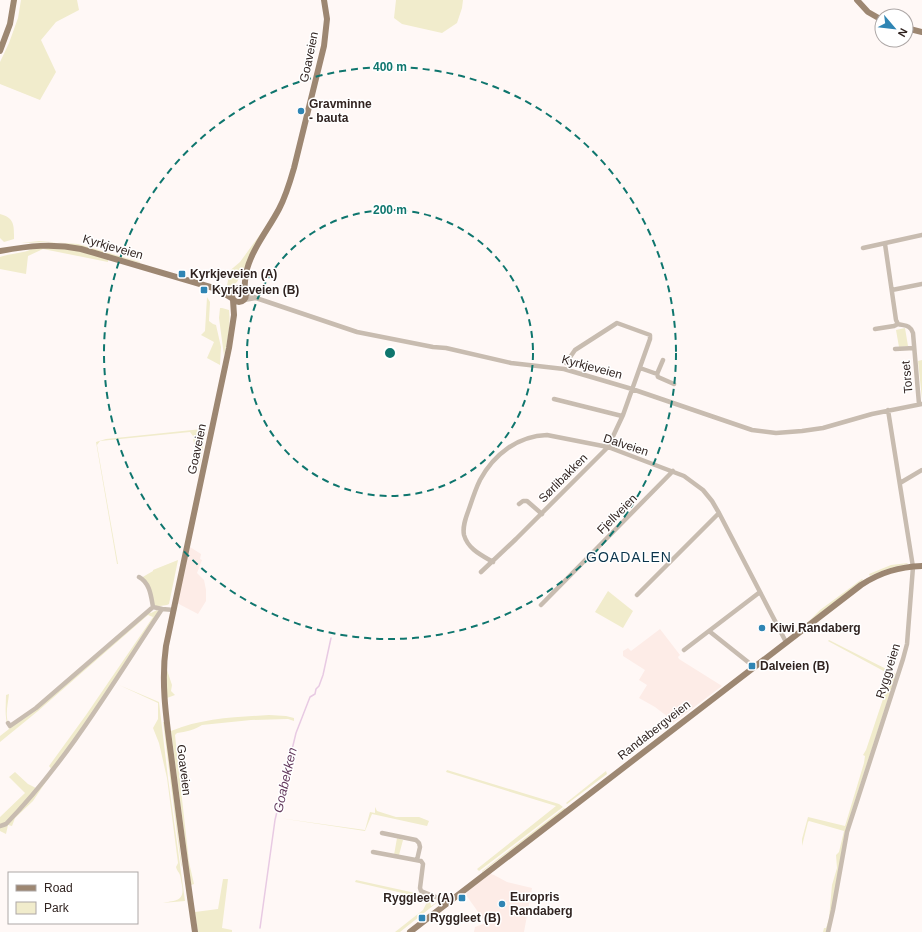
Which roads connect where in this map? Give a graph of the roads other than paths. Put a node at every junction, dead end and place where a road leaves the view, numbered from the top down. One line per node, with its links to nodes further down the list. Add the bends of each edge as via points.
1 (14, 0): 5 (main road, via 10,24)
2 (324, 0): 10 (main road, Goaveien, via 327,19 324,46 289,186)
3 (857, 0): 4 (main road)
4 (874, 15)
5 (0, 51)
6 (922, 235): 7 (street)
7 (885, 244): 8 (street); 14 (street)
8 (864, 248)
9 (0, 251): 12 (main road, Kyrkjeveien, via 38,245 72,247)
10 (246, 273): 13 (main road, Goaveien); 15 (main road, Goaveien)
11 (922, 284): 14 (street)
12 (217, 289): 13 (main road, Kyrkjeveien); 17 (main road, Kyrkjeveien)
13 (235, 289): 15 (main road); 17 (main road, Goaveien)
14 (892, 290): 20 (street)
15 (244, 292): 16 (street, Kyrkjeveien); 18 (main road, Goaveien)
16 (256, 298): 18 (street, Kyrkjeveien); 29 (street, Kyrkjeveien, via 357,332 511,363 564,369)
17 (233, 299): 18 (main road, via 237,302); 19 (main road, Goaveien)
18 (243, 301): 19 (main road, Goaveien)
19 (234, 315): 51 (main road, Goaveien)
20 (898, 324): 21 (street); 22 (street, Torset, via 911,328)
21 (875, 329)
22 (914, 348): 23 (street, Torset); 31 (street, Torset)
23 (895, 349)
24 (663, 360): 27 (street)
25 (566, 363): 26 (street, Sørlibakken, via 575,350 618,323 650,336)
26 (640, 368): 27 (street); 29 (street, Sørlibakken)
27 (657, 374): 28 (street, via 661,380)
28 (674, 384)
29 (632, 389): 32 (street, Kyrkjeveien, via 764,432 790,433 809,430); 33 (street, Sørlibakken)
30 (554, 399): 33 (street)
31 (921, 404): 32 (street, Kyrkjeveien)
32 (888, 410): 37 (street, Ryggveien)
33 (622, 416): 34 (street, Sørlibakken)
34 (608, 448): 36 (street, Dalveien); 40 (street, Sørlibakken); 41 (street, Dalveien, via 537,435 516,442 496,457 480,480 464,525 468,543)
35 (922, 470): 37 (street)
36 (673, 472): 39 (street, Dalveien, via 696,483); 48 (street, Fjellveien)
37 (900, 483): 42 (street, Ryggveien)
38 (519, 504): 40 (street, Sørlibakken, via 527,502)
39 (719, 513): 46 (street, Dalveien); 47 (street)
40 (542, 514): 41 (street, Sørlibakken)
41 (492, 562): 44 (street, Sørlibakken)
42 (913, 566): 43 (main road, Randabergveien); 53 (main road, Randabergveien, via 875,576); 64 (street, Ryggveien, via 906,650 847,832)
43 (922, 566)
44 (482, 572)
45 (139, 577): 49 (street, via 147,584)
46 (760, 592): 52 (street); 53 (street, Dalveien)
47 (637, 595)
48 (542, 605)
49 (153, 607): 50 (street); 56 (street, via 36,708 10,726)
50 (162, 609): 51 (street); 57 (street, via 68,751 39,788 6,824)
51 (174, 610): 62 (main road, Goaveien, via 164,659 165,703)
52 (709, 631): 54 (street); 55 (street)
53 (786, 642): 61 (main road, Randabergveien)
54 (684, 650)
55 (748, 662)
56 (8, 723)
57 (0, 826)
58 (382, 833): 60 (street, via 416,840 420,847)
59 (374, 852): 60 (street)
60 (417, 860): 61 (street, via 423,864 421,891 443,900)
61 (446, 904): 63 (main road, Randabergveien)
62 (195, 932)
63 (410, 932)
64 (828, 932)

